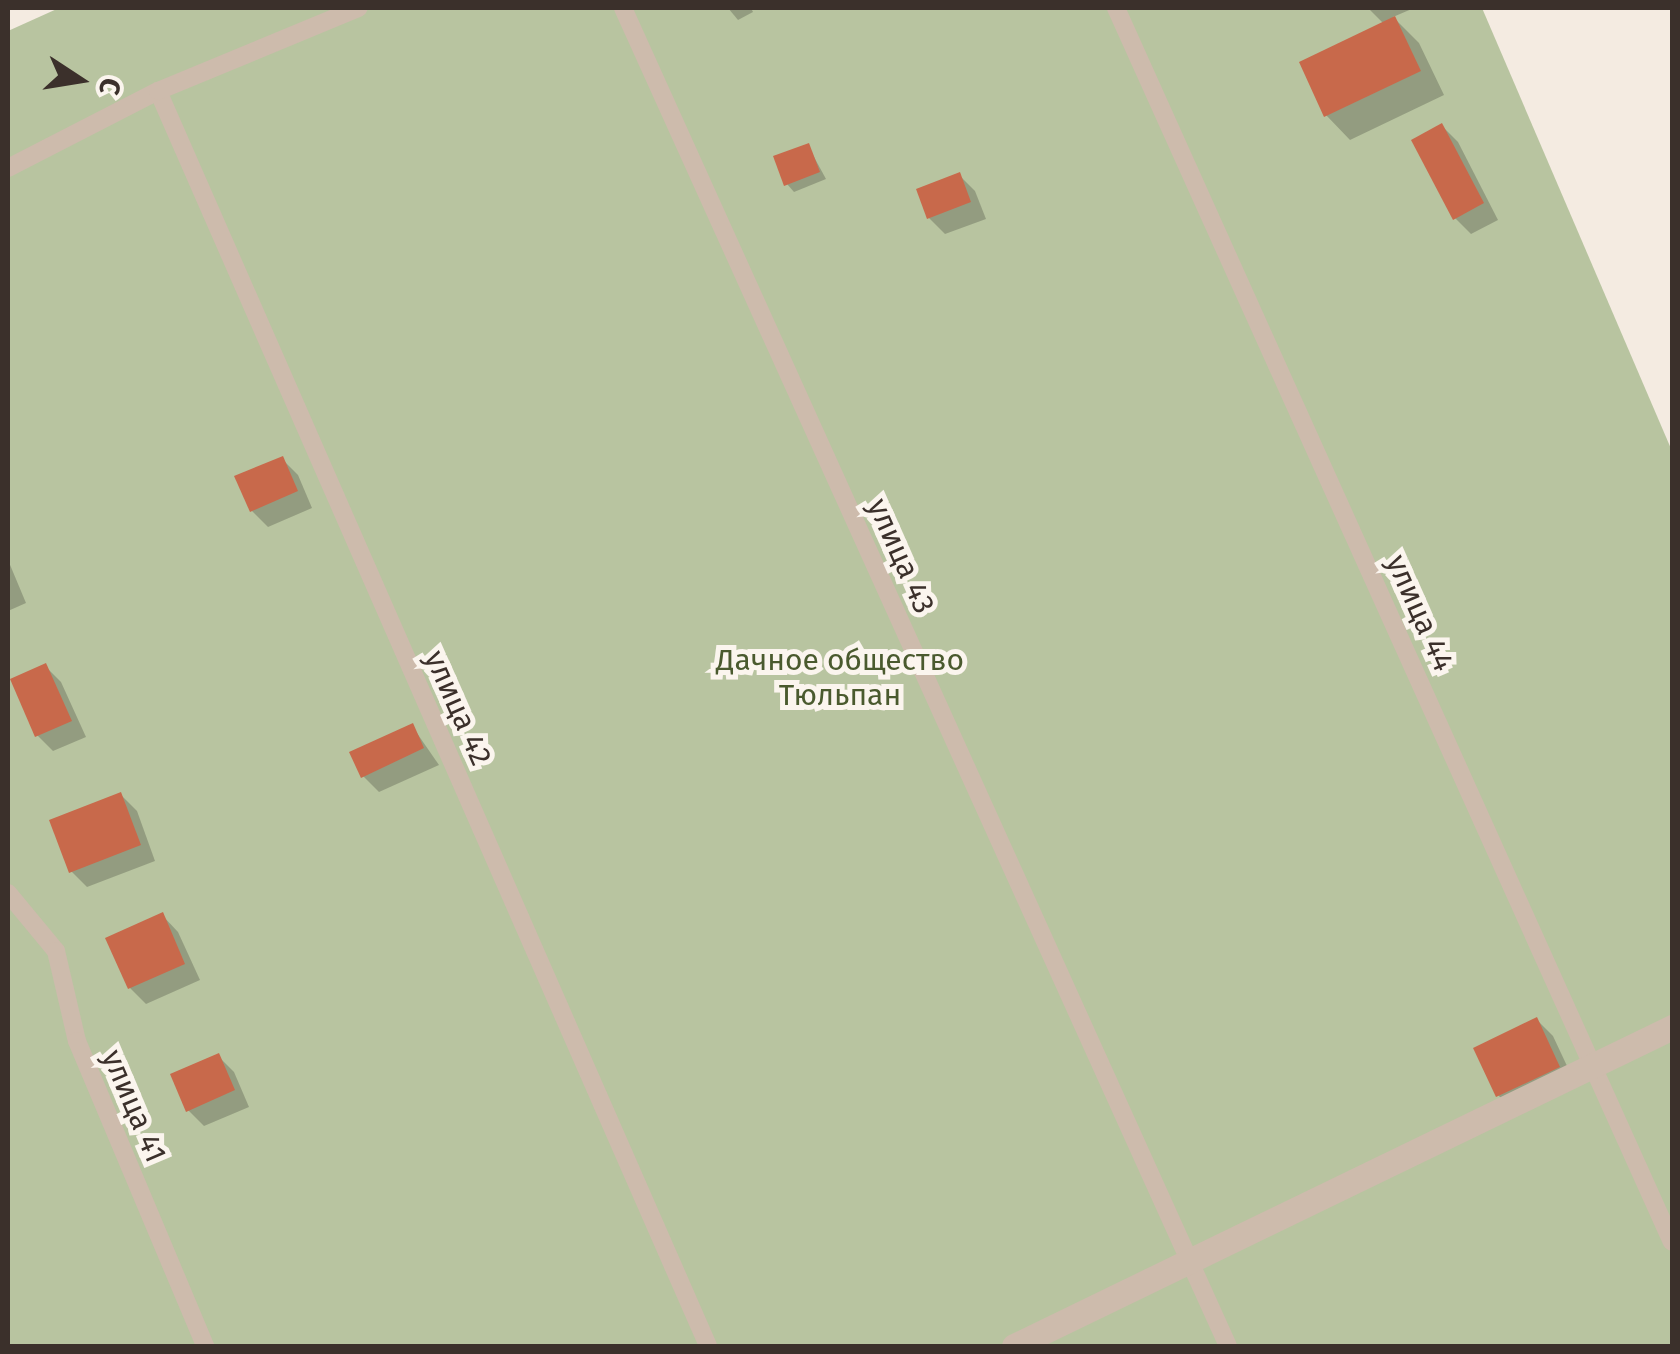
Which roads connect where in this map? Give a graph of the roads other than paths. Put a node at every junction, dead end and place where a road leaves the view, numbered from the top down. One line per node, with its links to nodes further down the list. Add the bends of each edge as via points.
1 (358, 8): 4 (lane)
2 (623, 8): 10 (lane, улица 43)
3 (1116, 8): 8 (lane, улица 44)
4 (158, 92): 5 (lane); 12 (lane, улица 42)
5 (8, 168)
6 (8, 893): 11 (lane, улица 41, via 56,952 77,1041)
7 (1672, 1027): 8 (street)
8 (1594, 1065): 9 (lane, улица 44); 10 (street)
9 (1672, 1242)
10 (1189, 1262): 13 (street); 14 (lane, улица 43)
11 (205, 1346)
12 (708, 1346)
13 (1014, 1346)
14 (1228, 1346)

